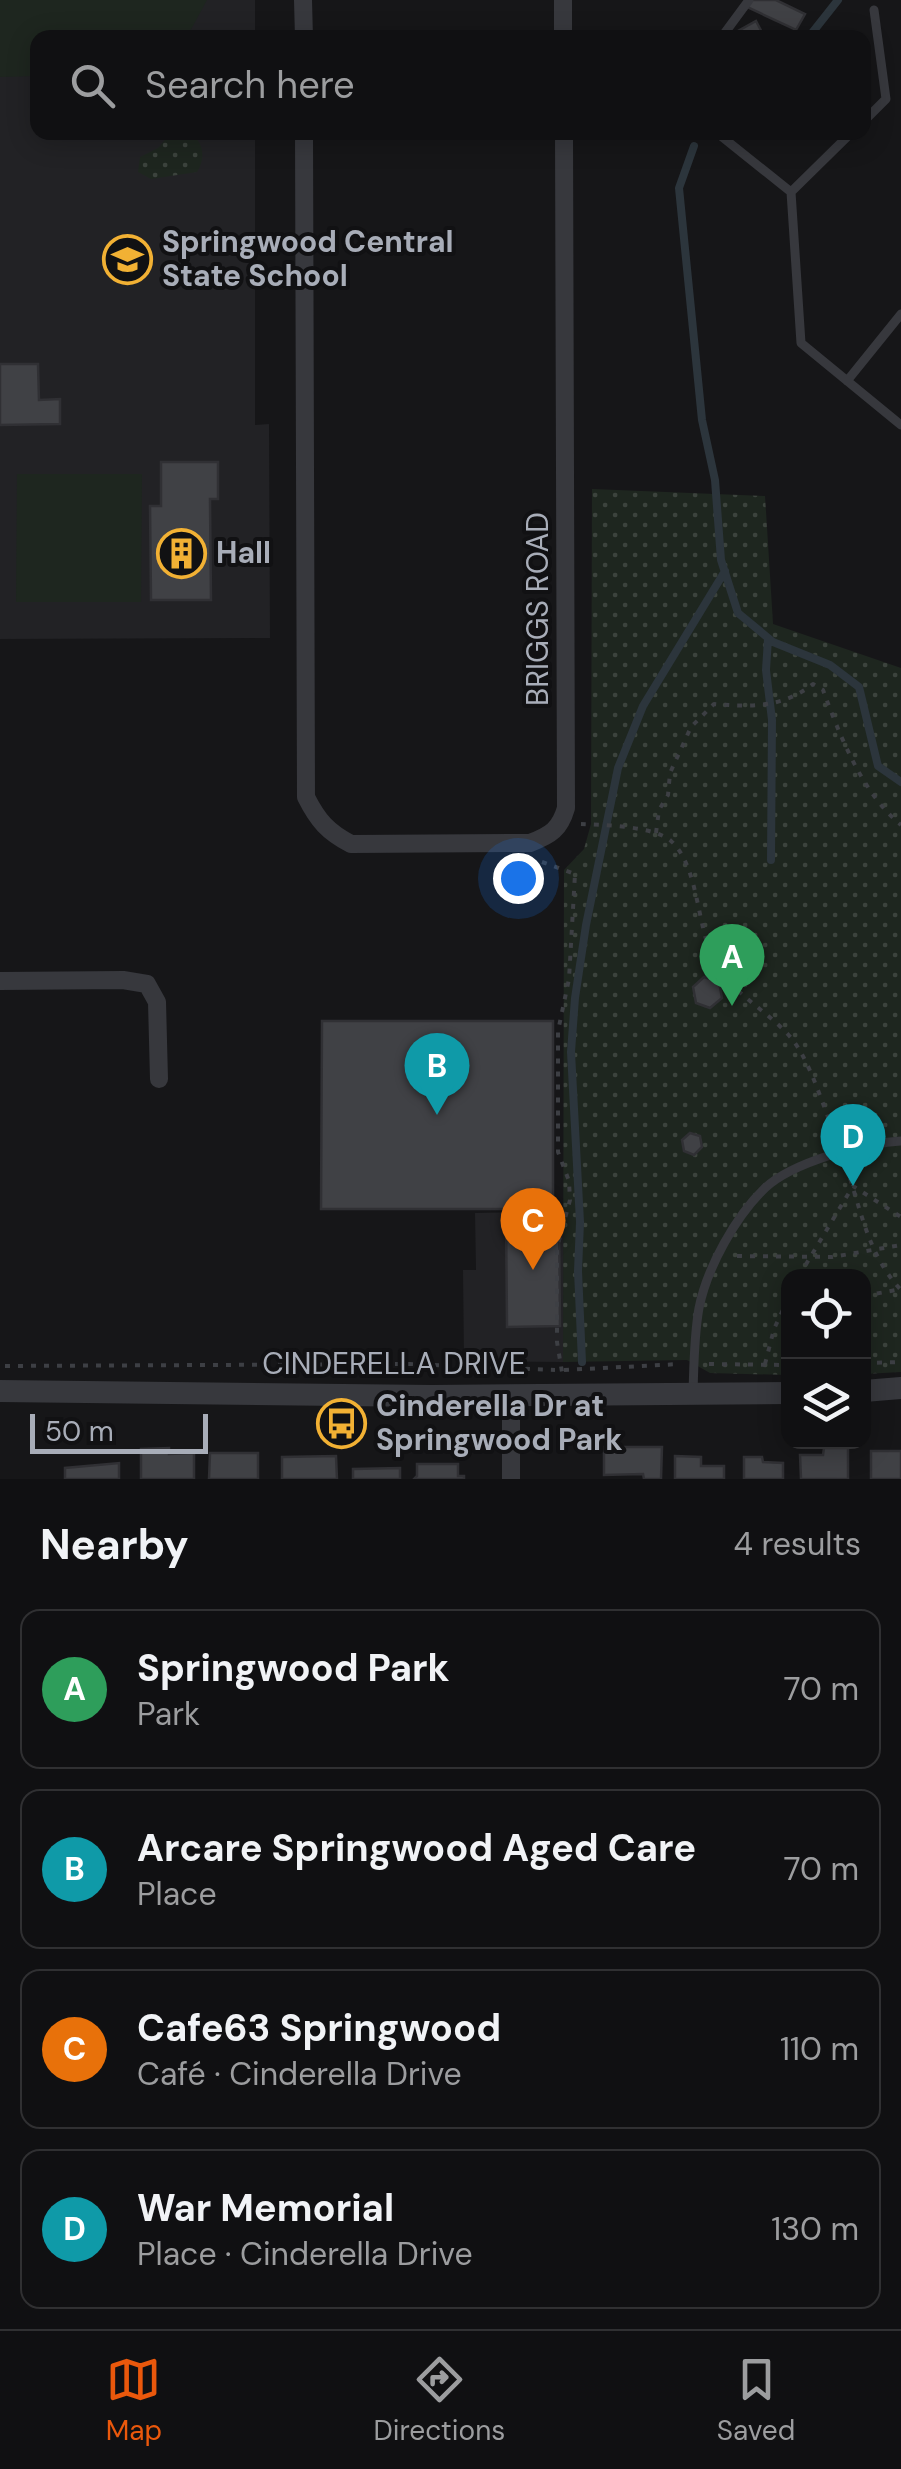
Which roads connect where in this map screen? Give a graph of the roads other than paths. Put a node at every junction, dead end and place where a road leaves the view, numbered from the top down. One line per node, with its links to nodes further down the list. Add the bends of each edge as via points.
1 (304, 0): 5 (street)
2 (563, 0): 6 (street)
3 (749, 0): 7 (lane)
4 (874, 10): 8 (lane, via 886,99)
5 (304, 30)
6 (563, 30)
7 (728, 30)
8 (871, 114)
9 (304, 140): 10 (street, BRIGGS ROAD, via 306,797 329,833 351,844 530,843 562,823)
10 (564, 140)
11 (726, 140): 13 (lane)
12 (844, 140): 13 (lane)
13 (791, 192): 15 (lane, via 801,342)
14 (901, 314): 15 (lane)
15 (848, 381): 16 (lane)
16 (901, 425)
17 (0, 982): 18 (street, via 147,984 157,1002)
18 (159, 1079)
19 (901, 1142): 25 (lane, via 842,1152 792,1171 766,1187 742,1216 700,1304)
20 (901, 1388): 22 (street)
21 (0, 1390): 24 (street, CINDERELLA DRIVE)
22 (871, 1390)
23 (781, 1393): 25 (street, CINDERELLA DRIVE)
24 (510, 1394): 25 (street, CINDERELLA DRIVE); 26 (street)
25 (693, 1395)
26 (511, 1479)

